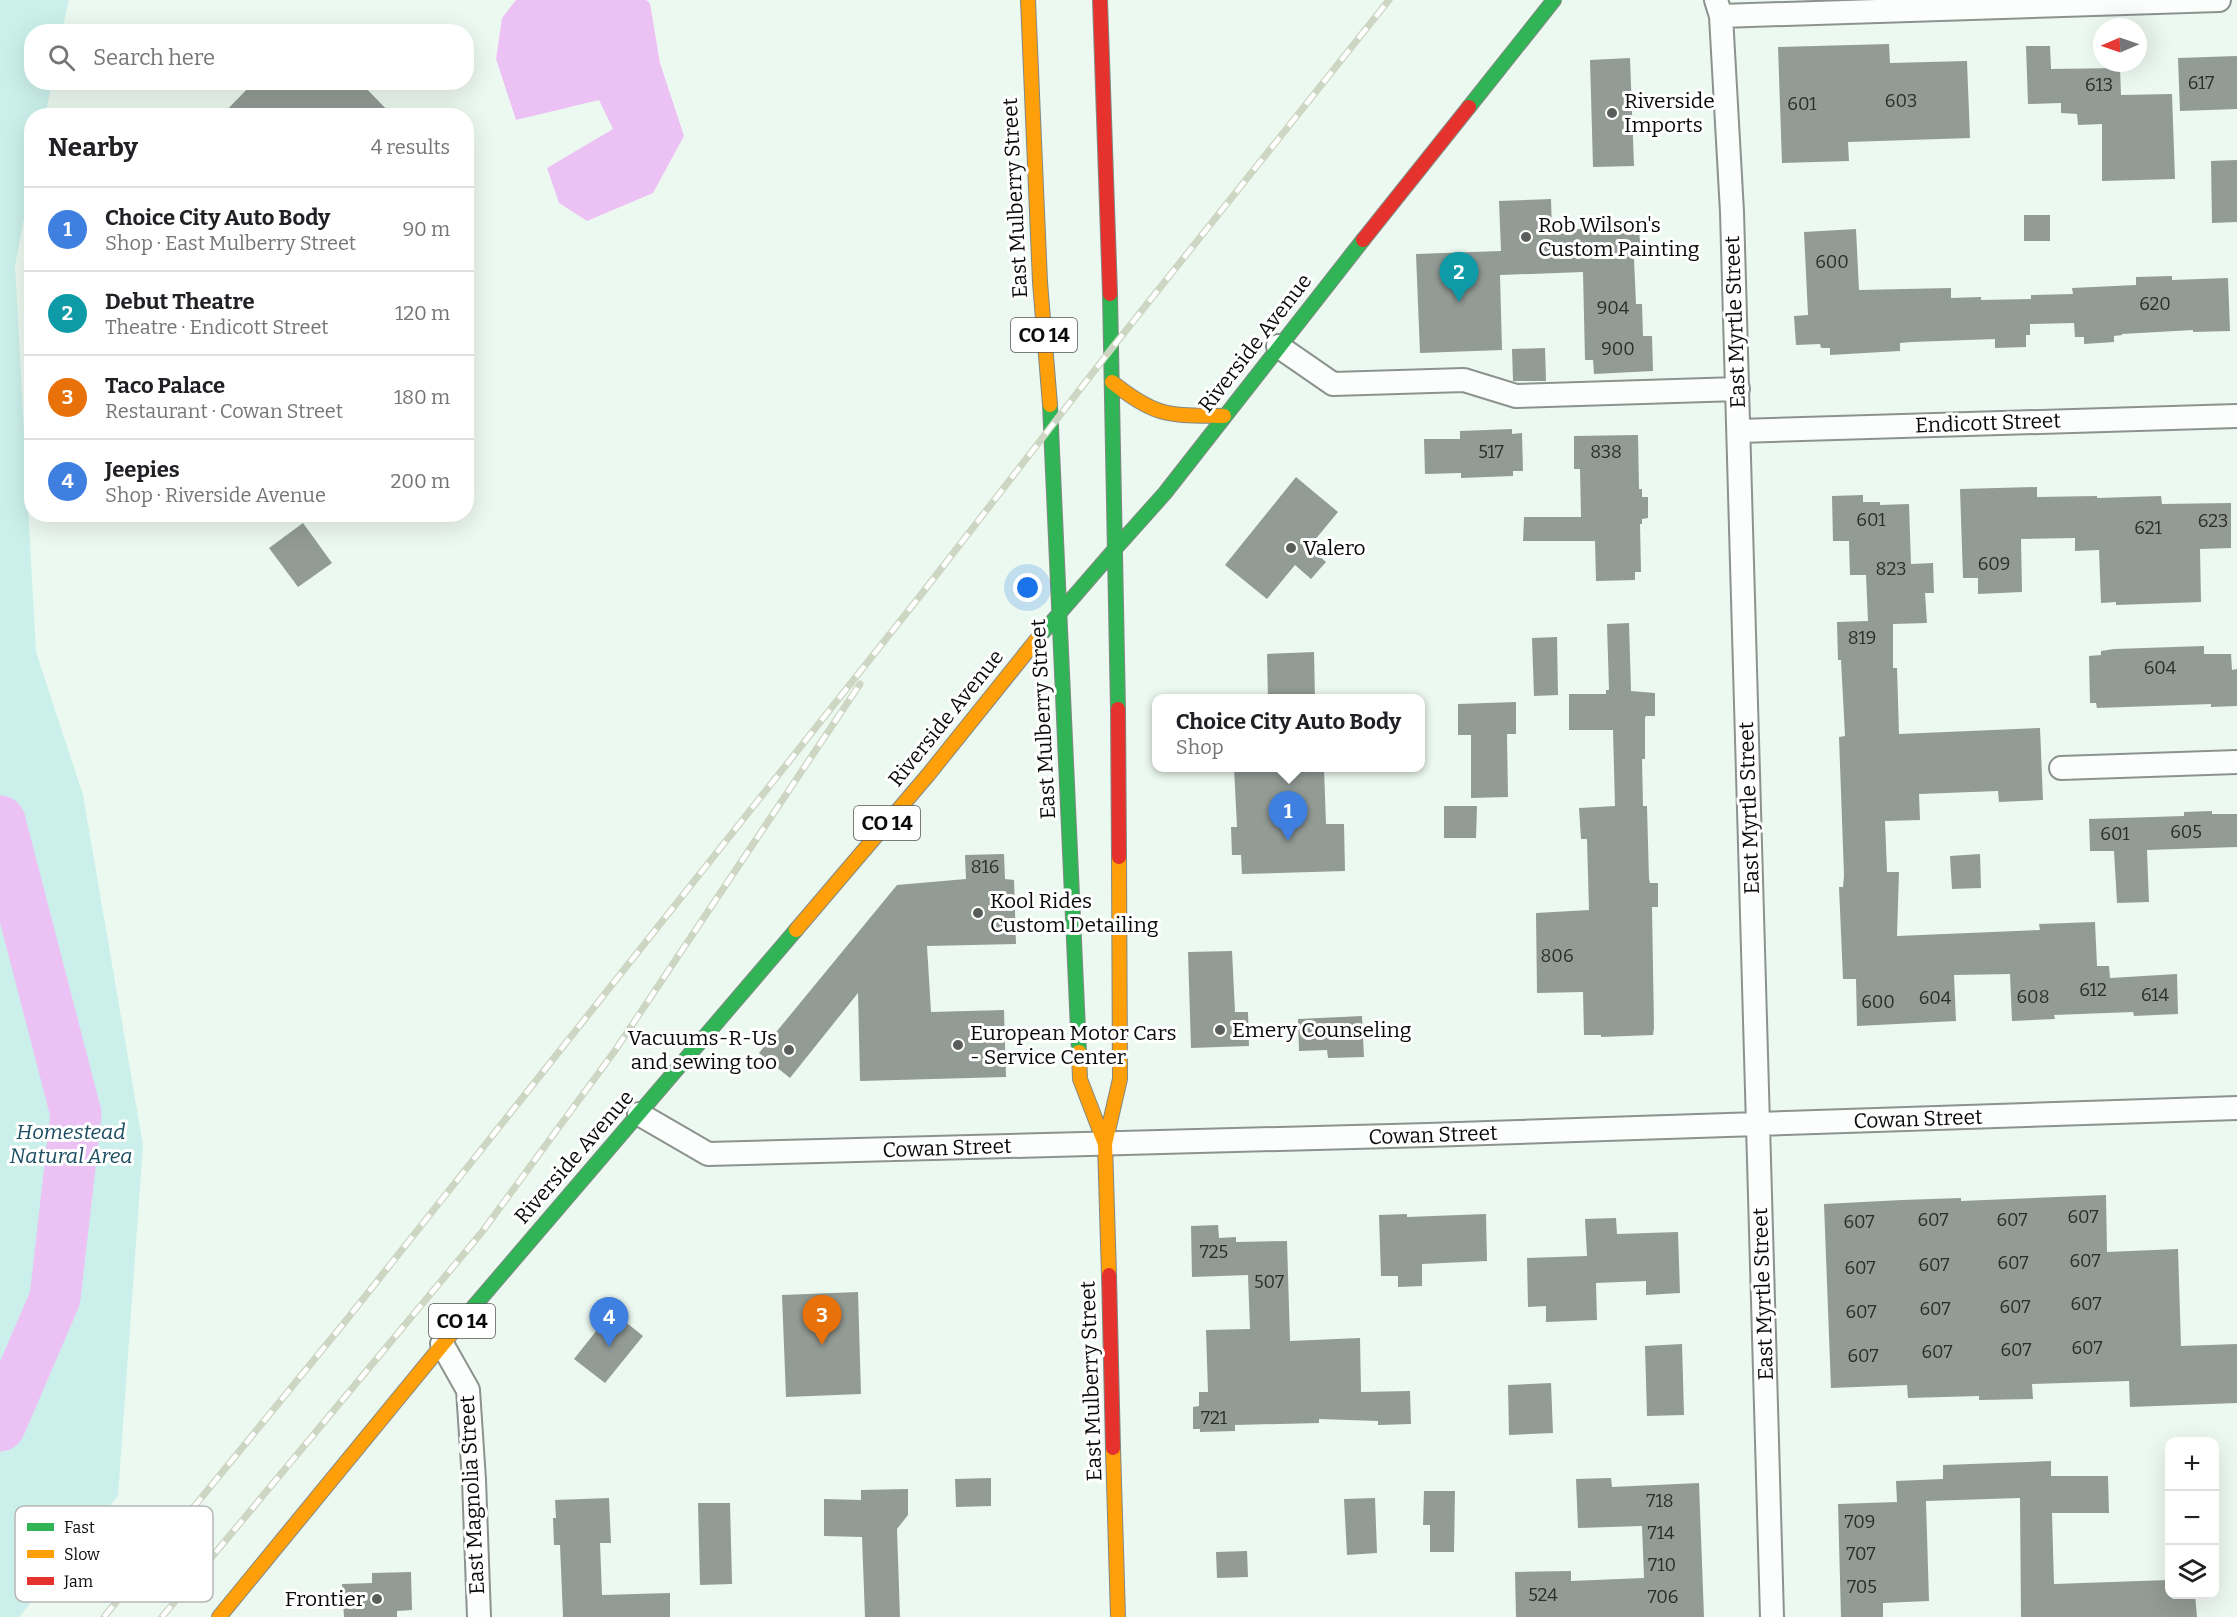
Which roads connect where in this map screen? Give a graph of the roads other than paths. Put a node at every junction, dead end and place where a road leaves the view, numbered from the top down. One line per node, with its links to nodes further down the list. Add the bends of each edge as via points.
1 (1028, 0): 13 (main road, East Mulberry Street / CO 14)
2 (1100, 0): 7 (main road, East Mulberry Street)
3 (1554, 0): 6 (main road, Riverside Avenue)
4 (2219, 0): 5 (street)
5 (1719, 8): 8 (street, East Myrtle Street)
6 (1278, 346): 8 (street, via 1333,384 1464,380 1516,396); 9 (main road, Riverside Avenue)
7 (1112, 382): 9 (main road, via 1131,398 1157,411); 12 (main road, East Mulberry Street)
8 (1738, 389): 11 (street, East Myrtle Street)
9 (1224, 416): 12 (main road, Riverside Avenue)
10 (2237, 416): 11 (street, Endicott Street)
11 (1738, 431): 18 (street, East Myrtle Street)
12 (1114, 549): 13 (main road, Riverside Avenue / CO 14); 19 (main road, East Mulberry Street, via 1120,1079)
13 (1060, 615): 17 (main road, Riverside Avenue / CO 14); 19 (main road, East Mulberry Street, via 1080,1079)
14 (2237, 762): 15 (street)
15 (2061, 768)
16 (2237, 1108): 18 (street, Cowan Street)
17 (639, 1114): 19 (street, Cowan Street, via 708,1154); 20 (main road, Riverside Avenue / CO 14)
18 (1758, 1124): 19 (street, Cowan Street); 24 (street, East Myrtle Street)
19 (1105, 1144): 23 (main road, East Mulberry Street)
20 (442, 1344): 21 (main road, Riverside Avenue / CO 14); 22 (street, East Magnolia Street, via 468,1390)
21 (219, 1617)
22 (479, 1617)
23 (1118, 1617)
24 (1772, 1617)

